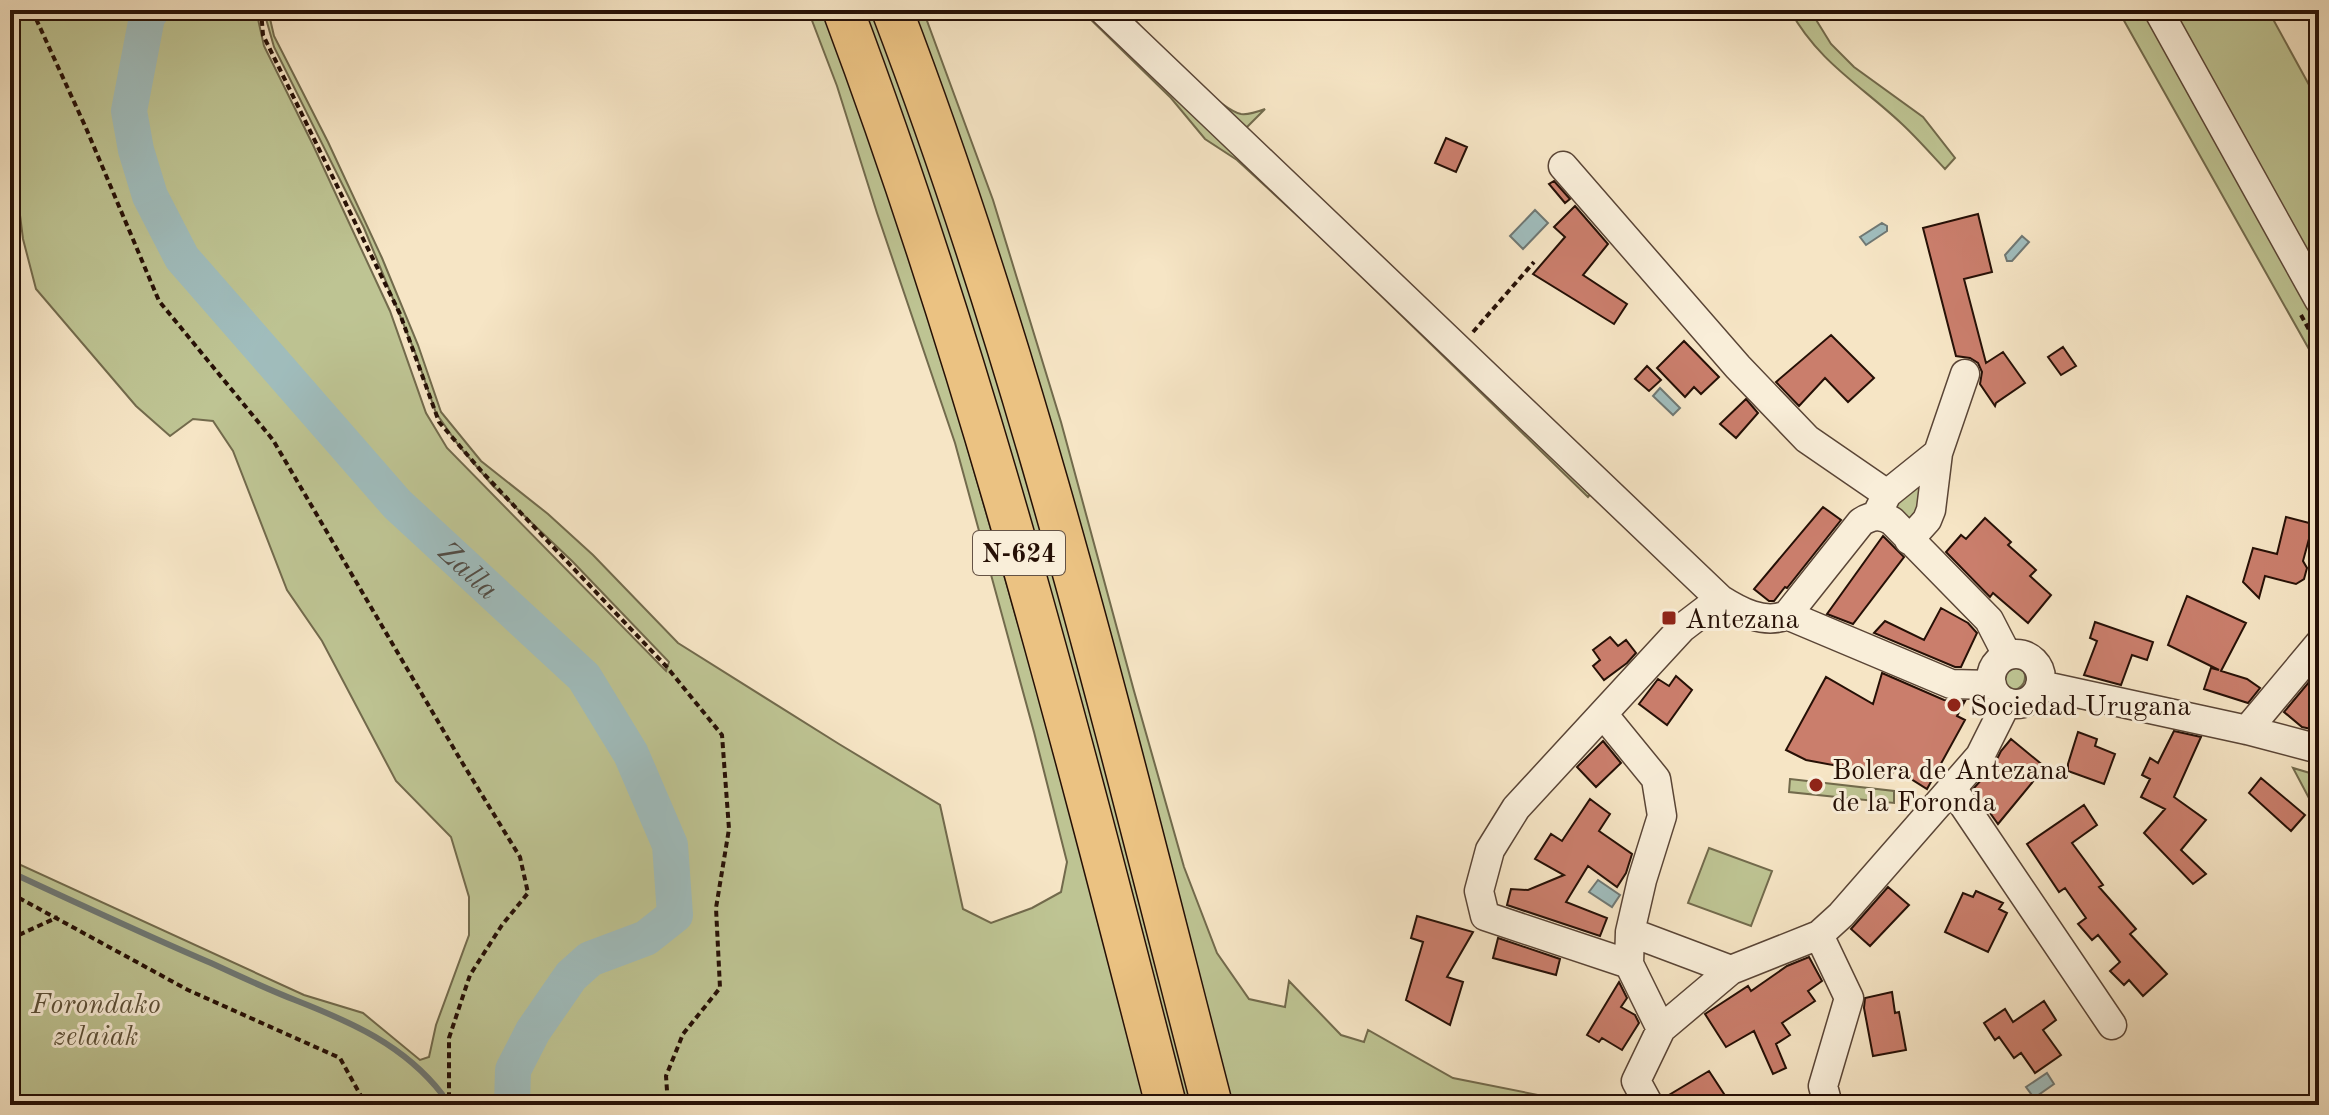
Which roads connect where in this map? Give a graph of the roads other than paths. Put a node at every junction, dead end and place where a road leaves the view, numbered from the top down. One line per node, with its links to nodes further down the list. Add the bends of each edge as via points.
1 (843, 10): 27 (highway, N-624, via 963,359 1040,623)
2 (892, 10): 28 (highway, N-624, via 1018,382 1087,622)
3 (1103, 10): 11 (street)
4 (2158, 10): 6 (street)
5 (1563, 166): 9 (street, via 1738,367 1807,439)
6 (2319, 300)
7 (1965, 374): 8 (street)
8 (1938, 453): 9 (street); 10 (street, via 1931,510)
9 (1882, 505): 10 (street, via 1886,517); 12 (street, via 1861,522)
10 (1909, 540): 14 (street, via 1989,620)
11 (1720, 599): 12 (street, via 1741,612 1779,619); 17 (street, via 1682,628)
12 (1787, 615): 16 (street, via 1951,684)
13 (2319, 644): 18 (street)
14 (2007, 655): 15 (street, via 2033,660); 16 (street, via 1992,673)
15 (2040, 685): 16 (street, via 2035,695 2017,704); 18 (street)
16 (2000, 694): 20 (street, via 1980,756)
17 (1603, 714): 21 (street, via 1656,779 1662,816); 23 (street, via 1516,808 1490,850 1479,891 1485,916)
18 (2247, 730): 19 (street)
19 (2319, 749)
20 (1952, 788): 22 (street); 25 (street)
21 (1630, 932): 23 (street); 24 (street)
22 (1819, 935): 24 (street); 30 (street, via 1849,998 1823,1086)
23 (1629, 964): 26 (street)
24 (1731, 970): 26 (street)
25 (2112, 1025)
26 (1661, 1029): 29 (street, via 1636,1081)
27 (1166, 1105)
28 (1212, 1105)
29 (1649, 1105)
30 (1828, 1105)

